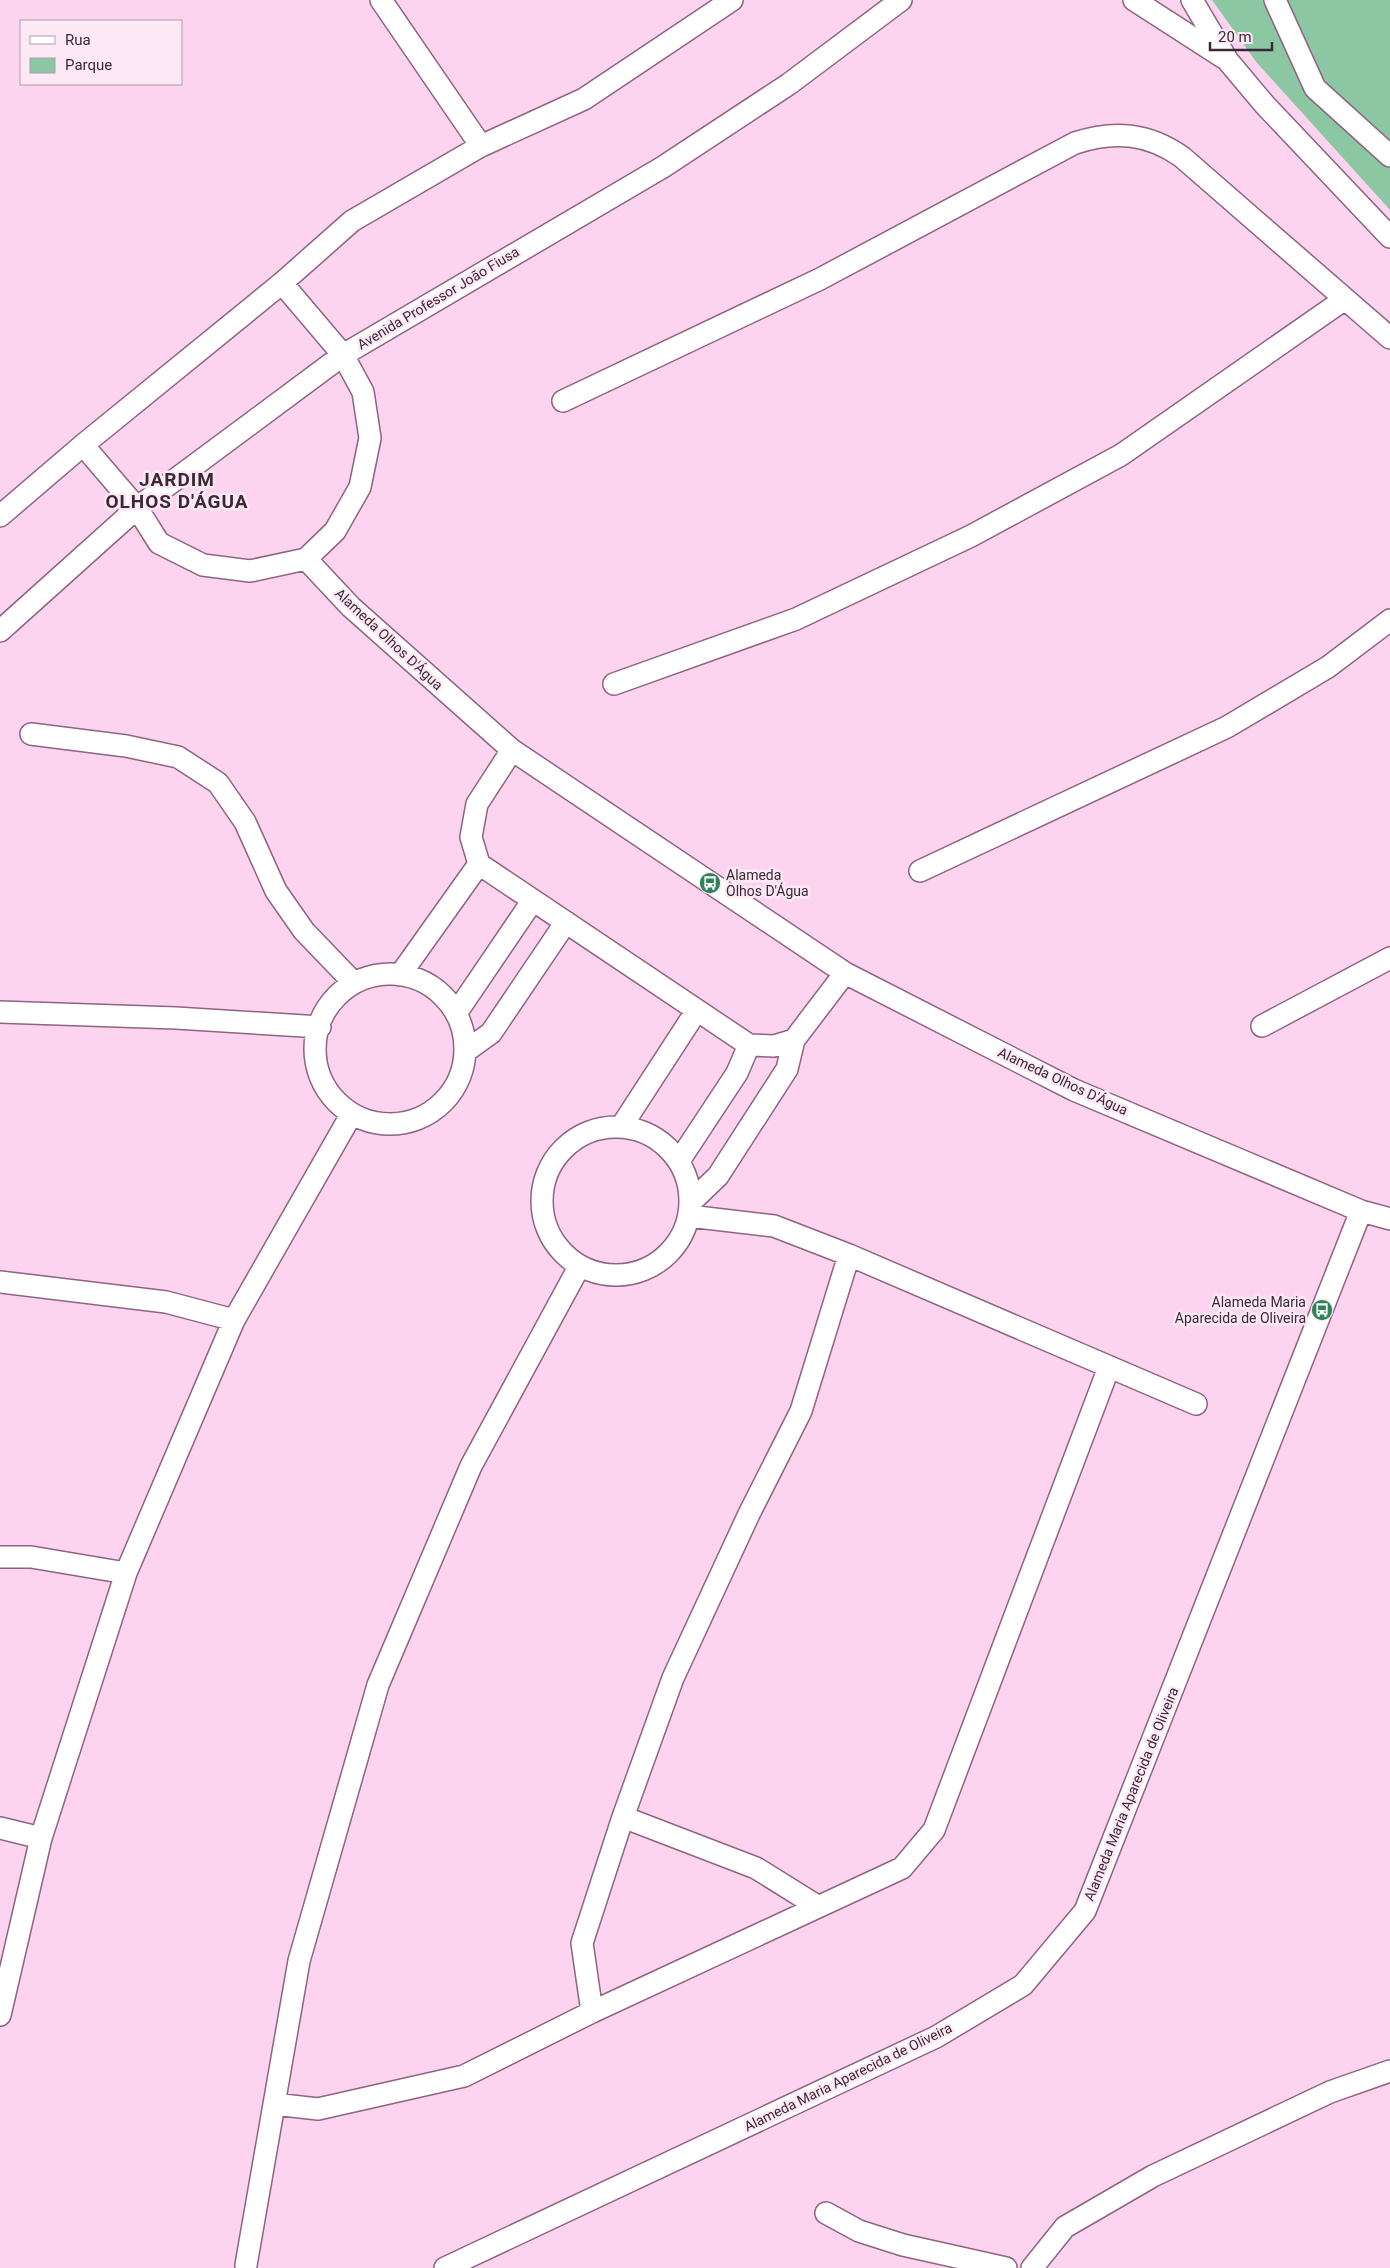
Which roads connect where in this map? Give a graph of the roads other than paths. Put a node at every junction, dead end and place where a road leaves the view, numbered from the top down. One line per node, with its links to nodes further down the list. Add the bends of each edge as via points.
1 (381, 0): 8 (street)
2 (732, 0): 8 (street, via 584,98)
3 (900, 0): 14 (street, Avenida Professor João Fiusa, via 789,84 663,167)
4 (1134, 0): 7 (street)
5 (1192, 0): 7 (street)
6 (1275, 0): 9 (street, via 1315,88)
7 (1228, 60): 10 (street, via 1265,106)
8 (480, 146): 11 (street, via 352,221)
9 (1390, 156)
10 (1390, 237)
11 (282, 283): 14 (street); 16 (street)
12 (1345, 299): 13 (street); 15 (street, via 1182,156 1168,147 1137,136 1104,135 1074,143 820,279); 22 (street, via 1120,455 972,536 796,619)
13 (1390, 338)
14 (343, 354): 17 (street, Avenida Professor João Fiusa); 19 (street, via 363,392 370,438 360,487 335,531)
15 (563, 401)
16 (83, 445): 17 (street); 18 (street)
17 (137, 508): 19 (street, via 159,543 202,565 250,571); 21 (street, Avenida Professor João Fiusa)
18 (0, 516)
19 (306, 559): 24 (street, Alameda Olhos D'Água, via 351,608)
20 (1390, 620): 26 (street, via 1328,667 1227,727)
21 (0, 631)
22 (614, 684)
23 (31, 734): 32 (street, via 126,746 178,757 218,784 245,822 276,891 304,931)
24 (512, 750): 25 (street, via 477,804 471,837); 30 (street, Alameda Olhos D'Água)
25 (479, 864): 27 (street); 31 (street)
26 (920, 872)
27 (533, 900): 28 (street); 35 (street)
28 (566, 922): 33 (street); 40 (street, via 491,1033)
29 (1390, 958): 37 (street)
30 (845, 973): 38 (street); 45 (street, Alameda Olhos D'Água, via 1074,1090)
31 (400, 975): 32 (street, via 391,973); 35 (street, via 429,984)
32 (353, 982): 36 (street, via 325,1009)
33 (697, 1010): 39 (street); 42 (street)
34 (0, 1012): 36 (street)
35 (457, 1012): 40 (street)
36 (320, 1026): 41 (street, via 314,1048 323,1086)
37 (1262, 1026)
38 (794, 1040): 39 (street, via 774,1046); 44 (street, via 788,1069 718,1176)
39 (749, 1045): 43 (street, via 737,1073)
40 (466, 1051): 41 (street, via 456,1089 427,1116 389,1126)
41 (351, 1115): 50 (street)
42 (621, 1127): 43 (street, via 639,1130 666,1145); 48 (street, via 608,1126 578,1136 555,1157 543,1186 543,1218 556,1246)
43 (679, 1161): 44 (street, via 685,1170)
44 (690, 1209): 47 (street, via 774,1226); 48 (street, via 686,1232 667,1258 640,1273 609,1277)
45 (1362, 1211): 46 (street, Alameda Olhos D'Água); 66 (street, Alameda Maria Aparecida de Oliveira, via 1085,1911 1023,1985 936,2036)
46 (1390, 1219)
47 (849, 1255): 51 (street); 55 (street, via 801,1411 673,1678)
48 (579, 1267): 63 (street, via 471,1466 378,1685 299,1961)
49 (0, 1282): 50 (street, via 166,1302)
50 (234, 1320): 54 (street)
51 (1109, 1367): 52 (street); 58 (street, via 934,1830 902,1868)
52 (1196, 1404)
53 (0, 1557): 54 (street, via 31,1558)
54 (126, 1573): 57 (street)
55 (623, 1817): 58 (street, via 756,1868); 60 (street, via 582,1943)
56 (0, 1828): 57 (street)
57 (41, 1838): 59 (street)
58 (817, 1906): 60 (street)
59 (0, 2010): 61 (street)
60 (592, 2012): 63 (street, via 464,2076 318,2109)
61 (0, 2015)
62 (1390, 2071): 68 (street, via 1330,2092 1153,2176 1065,2227)
63 (274, 2104): 65 (street)
64 (826, 2213): 67 (street, via 859,2231 903,2245)
65 (246, 2265)
66 (445, 2268)
67 (1006, 2268)
68 (1032, 2268)

